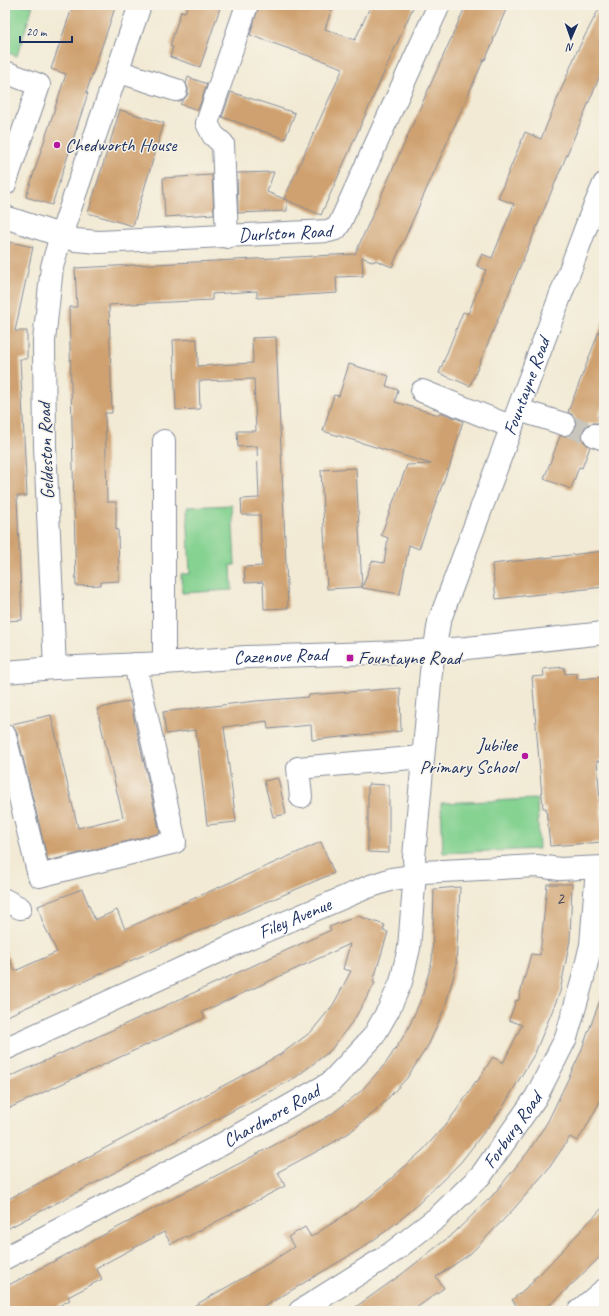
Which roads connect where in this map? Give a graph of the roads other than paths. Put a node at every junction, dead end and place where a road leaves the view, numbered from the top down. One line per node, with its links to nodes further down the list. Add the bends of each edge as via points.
1 (140, 5): 4 (street, Geldeston Road)
2 (247, 5): 11 (street, via 207,123 213,135 223,144)
3 (439, 5): 11 (street, Durlston Road, via 336,229)
4 (117, 71): 6 (street); 10 (street, Geldeston Road)
5 (5, 72): 7 (street, via 39,85)
6 (176, 90)
7 (5, 184)
8 (604, 184): 13 (street, Fountayne Road)
9 (5, 217): 10 (street)
10 (61, 236): 11 (street, Durlston Road, via 99,242); 20 (street, Geldeston Road, via 52,267 44,341 45,446)
11 (227, 237)
12 (422, 391): 13 (street)
13 (515, 419): 14 (street); 17 (street, Fountayne Road, via 439,622)
14 (564, 424)
15 (164, 441): 18 (street)
16 (604, 633): 17 (street, Cazenove Road)
17 (434, 650): 18 (street, Cazenove Road); 23 (street, Fountayne Road)
18 (164, 663): 19 (street, Cazenove Road)
19 (135, 664): 20 (street, Cazenove Road); 22 (street, via 174,842 39,876)
20 (55, 668): 21 (street, Cazenove Road)
21 (5, 672)
22 (5, 736)
23 (423, 757): 24 (street, via 298,768); 26 (street, Fountayne Road, via 414,857)
24 (301, 797)
25 (601, 868): 26 (street, Filey Avenue, via 560,869 537,866); 30 (street, Forburg Road, via 592,945 582,982 566,1038 536,1097 482,1174 438,1216 390,1254)
26 (415, 873): 27 (street, Filey Avenue, via 368,887 242,941); 28 (street, Chardmore Road, via 409,948 401,982 373,1038 330,1084 217,1148)
27 (5, 1049)
28 (5, 1258)
29 (604, 1290): 31 (street)
30 (300, 1311)
31 (580, 1311)

